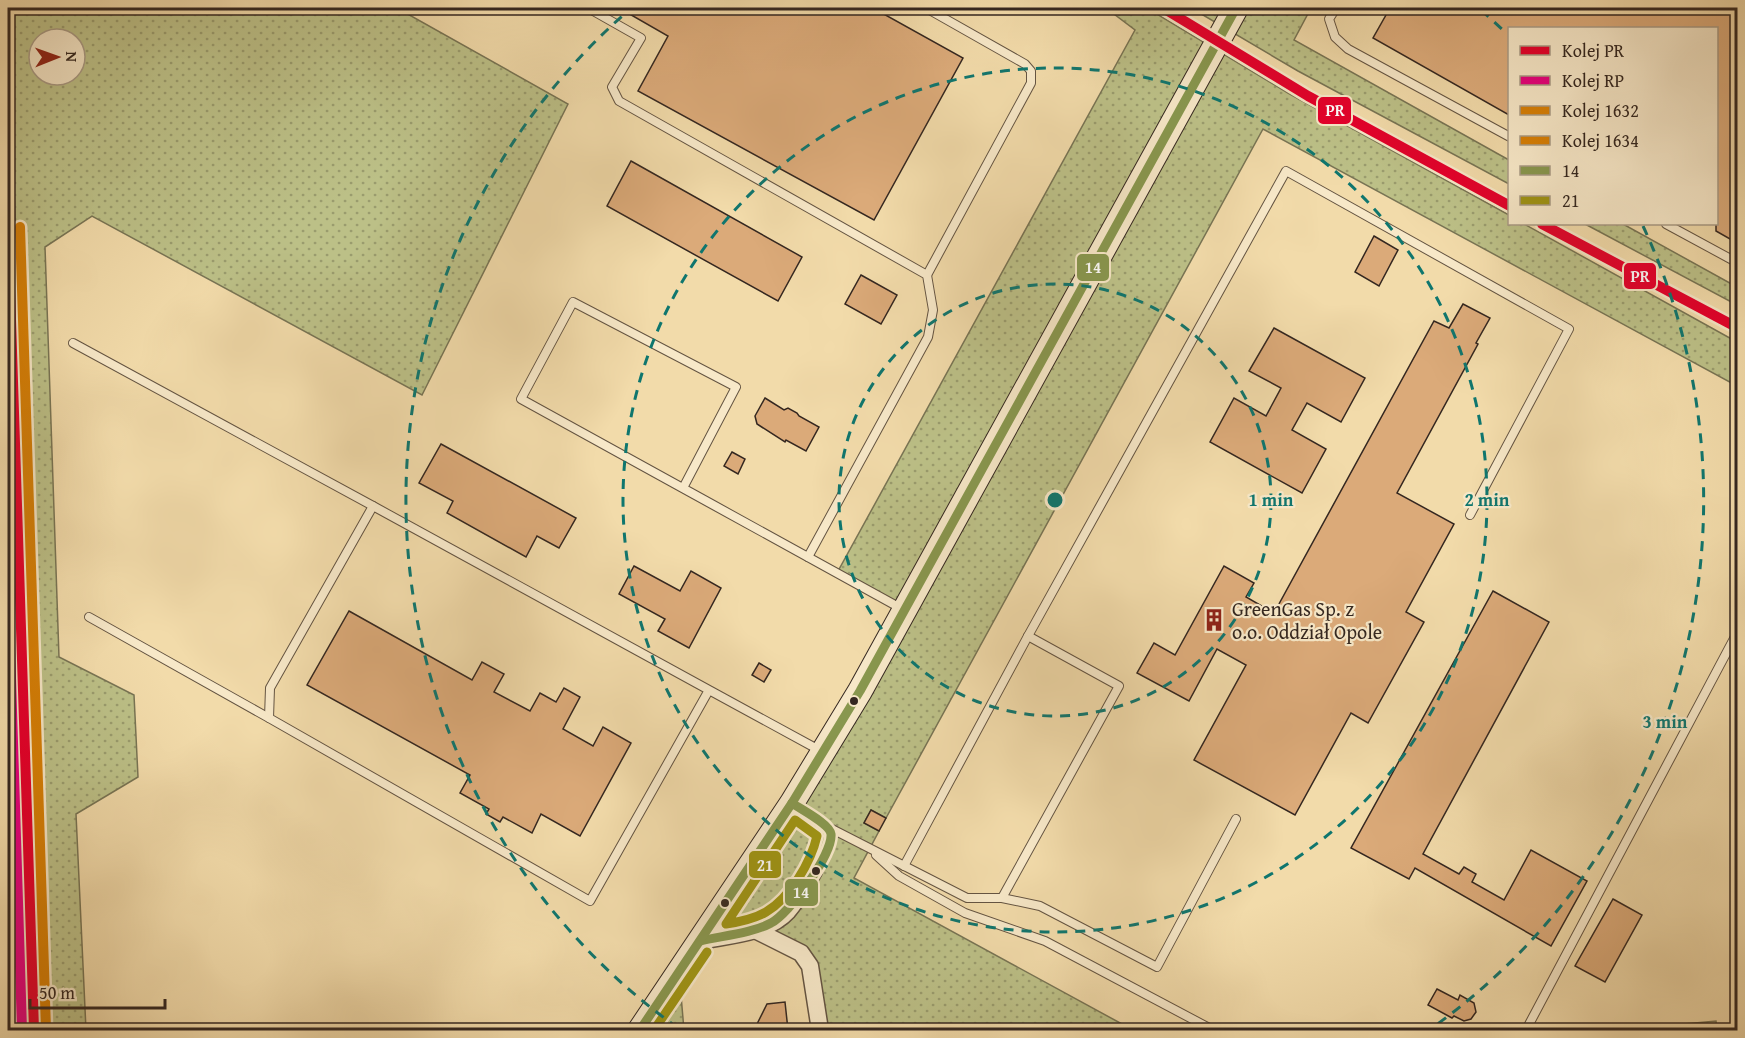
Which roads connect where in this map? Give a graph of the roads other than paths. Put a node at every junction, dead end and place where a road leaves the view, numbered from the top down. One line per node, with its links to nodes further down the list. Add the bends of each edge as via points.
1 (588, 8): 8 (lane, via 641,38 612,87 619,101)
2 (926, 8): 8 (lane, via 1031,70 1031,83)
3 (1236, 8): 14 (street)
4 (1336, 8): 5 (lane, via 1329,19 1335,37 1348,49)
5 (1508, 136)
6 (1668, 225): 7 (lane)
7 (1737, 263)
8 (927, 275): 13 (lane, via 933,310 928,337)
9 (73, 343): 11 (lane)
10 (683, 488): 10 (lane, via 521,399 573,302 736,387); 13 (lane)
11 (373, 506): 18 (lane); 19 (lane, via 270,688)
12 (1470, 515): 17 (lane, via 1569,329 1286,171)
13 (808, 557): 14 (lane)
14 (904, 610): 20 (street)
15 (89, 617): 19 (lane)
16 (1737, 631): 33 (lane)
17 (1028, 636): 25 (lane); 27 (lane, via 1119,686)
18 (710, 690): 19 (lane, via 590,901); 20 (lane)
19 (269, 718)
20 (824, 752): 21 (street)
21 (792, 803): 23 (lane); 29 (street)
22 (1236, 819): 27 (lane, via 1157,967 1040,906)
23 (828, 827): 24 (lane); 26 (lane, via 829,845)
24 (869, 849): 25 (lane); 32 (lane, via 899,876 965,913 1045,941)
25 (904, 866): 27 (lane, via 967,898)
26 (814, 871): 28 (street, via 789,909 777,920)
27 (1002, 898)
28 (754, 930): 29 (street); 31 (street, via 801,953 810,966)
29 (700, 941): 30 (street)
30 (640, 1030)
31 (820, 1030)
32 (1213, 1030)
33 (1526, 1030)

